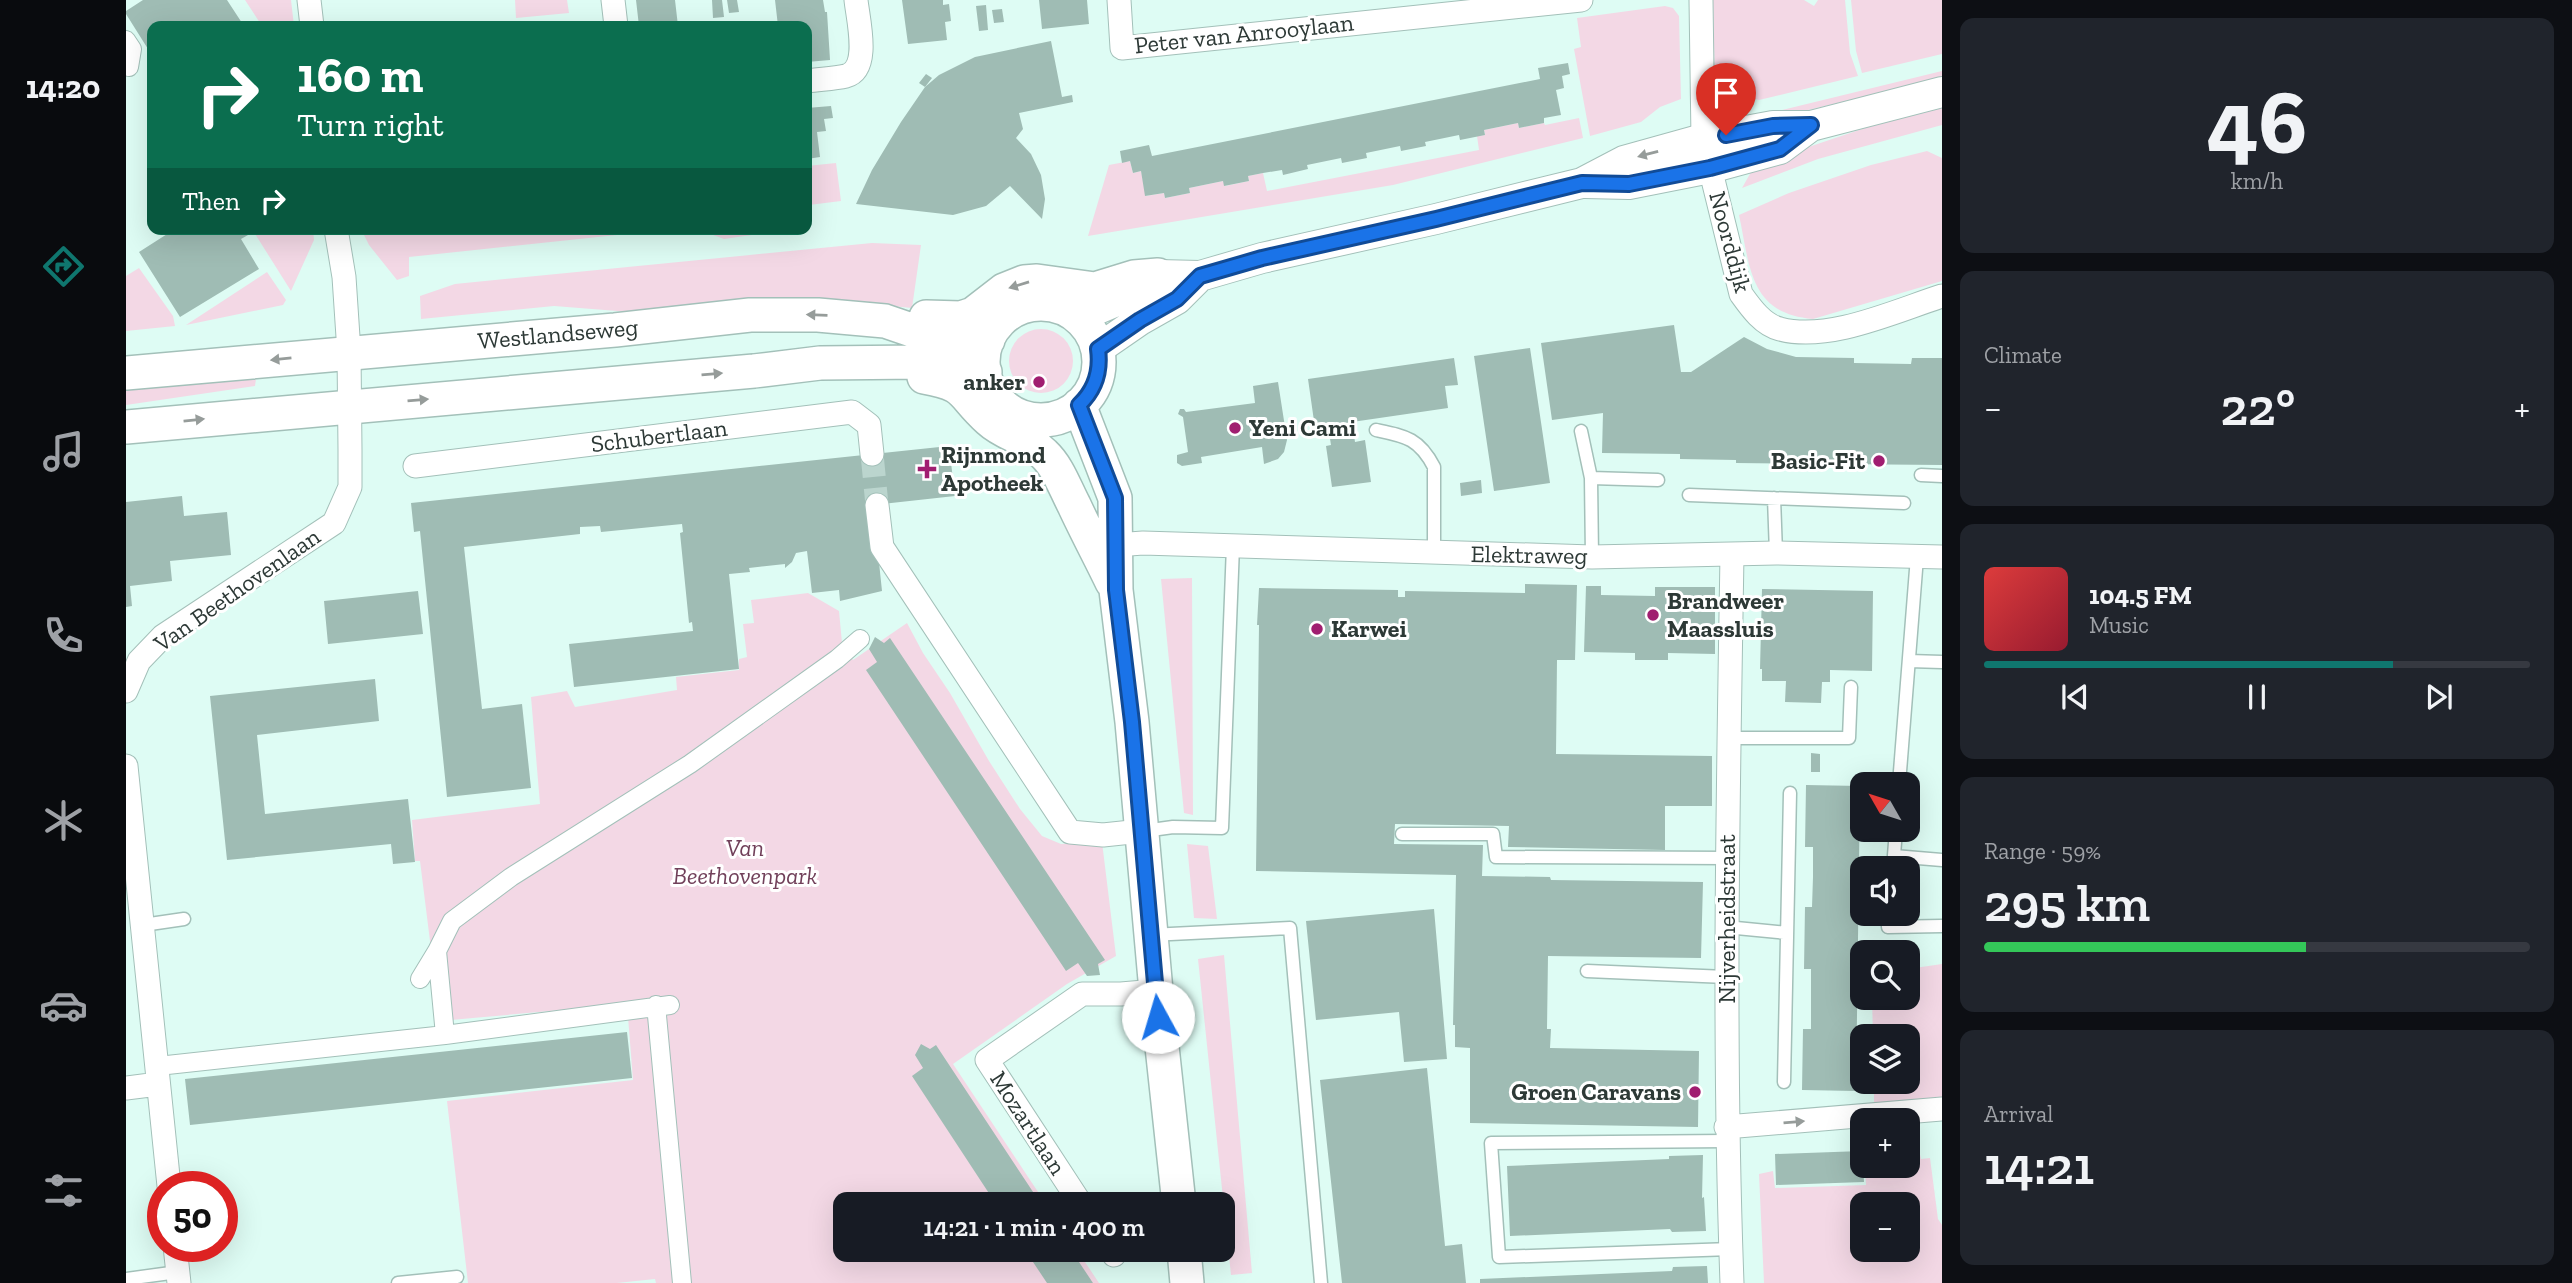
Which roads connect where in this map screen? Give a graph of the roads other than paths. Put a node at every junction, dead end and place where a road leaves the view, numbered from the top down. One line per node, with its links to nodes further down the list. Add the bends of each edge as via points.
1 (309, 0): 8 (street)
2 (613, 0): 9 (street)
3 (856, 0): 12 (street, via 862,54 858,67 848,76)
4 (1119, 0): 7 (street, Peter van Anrooylaan, via 1122,48)
5 (1581, 0): 7 (street, Peter van Anrooylaan)
6 (1701, 0): 15 (street, Noorddijk)
7 (1381, 10)
8 (311, 21)
9 (615, 21)
10 (126, 40): 11 (street, via 132,49)
11 (129, 67)
12 (812, 80)
13 (1942, 92): 14 (street)
14 (1811, 125): 15 (street, via 1773,126); 16 (street, via 1780,149)
15 (1703, 139): 16 (street, Noorddijk); 17 (street, one-way to 17, via 1624,161)
16 (1710, 168): 17 (street, via 1629,184); 21 (street, Noorddijk, via 1741,294 1755,314 1778,329 1830,332)
17 (1582, 183): 20 (street)
18 (337, 235): 25 (street, Van Beethovenlaan)
19 (1158, 275): 20 (street); 22 (street, via 1126,297); 23 (main road, one-way to 23, via 1095,289 1024,282 961,318)
20 (1200, 276): 24 (street, via 1177,299)
21 (1942, 296)
22 (1079, 317): 24 (main road); 26 (main road, via 1054,305 1027,306 1003,318)
23 (885, 321): 25 (main road, Westlandseweg, one-way to 25, via 818,314 750,316); 26 (main road, Westlandseweg)
24 (1098, 349): 29 (main road, via 1096,380)
25 (349, 352): 28 (main road, Westlandseweg, one-way to 28); 30 (street, Van Beethovenlaan)
26 (986, 356): 27 (main road); 31 (main road, via 994,394 1011,411)
27 (875, 362): 30 (main road, one-way to 27, via 820,363); 53 (main road, via 953,383 990,421 1046,455)
28 (126, 373)
29 (1079, 405): 31 (main road); 45 (main road, via 1115,498)
30 (350, 407): 32 (main road, one-way to 30); 55 (street, Van Beethovenlaan, via 350,487 334,523)
31 (1049, 419): 45 (main road)
32 (126, 426)
33 (1376, 430): 48 (lane, via 1407,436 1434,467)
34 (1581, 430): 39 (lane)
35 (872, 454): 36 (street, Schubertlaan, via 869,425 852,412)
36 (415, 466)
37 (1921, 475): 38 (lane)
38 (1942, 476)
39 (1591, 478): 40 (lane); 50 (lane)
40 (1658, 480)
41 (1689, 495): 42 (lane)
42 (1774, 498): 43 (lane); 47 (lane)
43 (1903, 503)
44 (877, 505): 64 (street, via 882,547 1070,832)
45 (1116, 545): 46 (street, Elektraweg); 53 (main road)
46 (1233, 546): 48 (street, Elektraweg); 64 (lane, via 1222,828)
47 (1776, 553): 49 (street, Elektraweg); 51 (street, Elektraweg)
48 (1434, 554): 50 (street, Elektraweg)
49 (1732, 555): 50 (street, Elektraweg); 60 (street, Nijverheidstraat)
50 (1592, 557)
51 (1917, 557): 52 (street, Elektraweg); 56 (lane)
52 (1942, 557)
53 (1116, 590): 64 (main road)
54 (860, 639): 77 (street, via 690,764 511,877 452,921)
55 (132, 657): 59 (street, Van Beethovenlaan)
56 (1909, 661): 57 (lane); 62 (lane)
57 (1942, 662)
58 (1851, 687): 60 (lane, via 1849,738)
59 (126, 691)
60 (1729, 738): 66 (street, Nijverheidstraat)
61 (126, 765): 68 (street)
62 (1900, 772)
63 (1790, 793): 75 (lane)
64 (1141, 831): 76 (main road)
65 (1402, 834): 66 (lane, via 1493,834 1496,857)
66 (1727, 858): 74 (street, Nijverheidstraat)
67 (1942, 860): 69 (lane)
68 (131, 861): 71 (street)
69 (1920, 861)
70 (184, 919): 71 (lane)
71 (143, 925): 83 (street)
72 (1888, 926): 73 (lane)
73 (1942, 926)
74 (1726, 927): 75 (lane); 79 (street, Nijverheidstraat)
75 (1787, 933): 84 (lane)
76 (1150, 935): 81 (main road); 99 (lane, via 1290,928)
77 (437, 951): 80 (street); 82 (street)
78 (1587, 971): 79 (lane)
79 (1726, 976): 87 (street, Nijverheidstraat)
80 (420, 979)
81 (1156, 991): 89 (street, Mozartlaan, via 1082,994 987,1060); 90 (main road)
82 (446, 1035): 83 (street); 97 (street, via 663,1005)
83 (158, 1075): 85 (street); 88 (street)
84 (1784, 1082)
85 (126, 1088)
86 (1942, 1109): 87 (street, one-way to 86)
87 (1727, 1134): 91 (street, Nijverheidstraat); 91 (lane, via 1491,1143 1499,1257)
88 (168, 1171)
89 (1073, 1192)
90 (1178, 1192)
91 (1731, 1249): 100 (street, Nijverheidstraat)
92 (1185, 1262): 98 (main road)
93 (178, 1277): 95 (lane)
94 (457, 1277): 96 (lane)
95 (126, 1279)
96 (398, 1283)
97 (682, 1283)
98 (1187, 1283)
99 (1321, 1283)
100 (1732, 1283)

